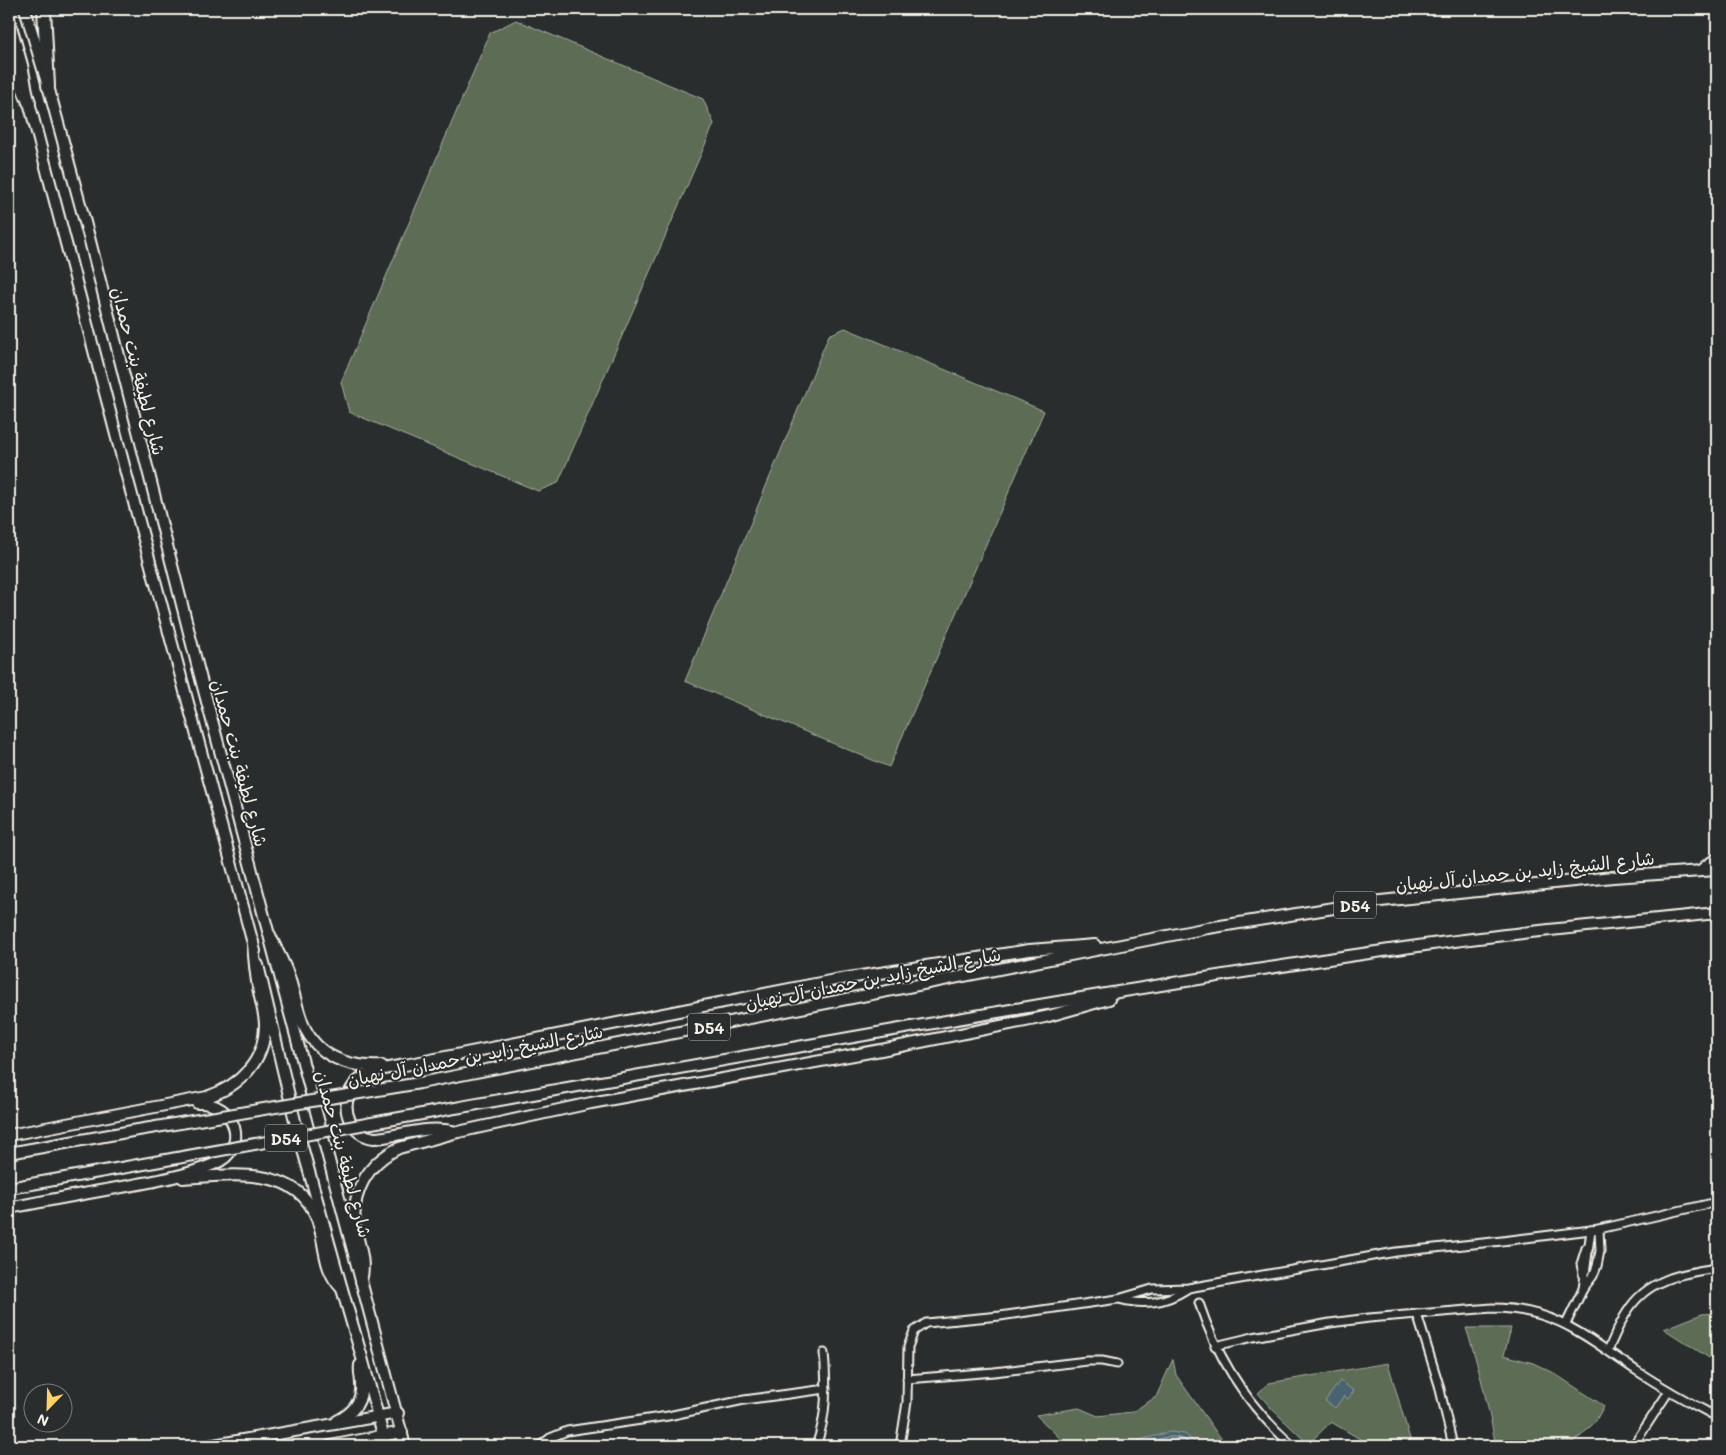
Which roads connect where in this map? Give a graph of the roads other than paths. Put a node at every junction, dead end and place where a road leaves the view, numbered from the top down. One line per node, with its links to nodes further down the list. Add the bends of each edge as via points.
1 (25, 9): 5 (main road, شارع لطيفة بنت حمدان)
2 (44, 9): 5 (highway)
3 (9, 19): 6 (main road, شارع لطيفة بنت حمدان)
4 (9, 54): 6 (highway)
5 (48, 86): 11 (main road, شارع لطيفة بنت حمدان)
6 (29, 102): 12 (main road, شارع لطيفة بنت حمدان)
7 (1717, 859): 9 (main road)
8 (1717, 870): 9 (main road, شارع الشيخ زايد بن حمدان آل نهيان / D54)
9 (1700, 871): 13 (main road, شارع الشيخ زايد بن حمدان آل نهيان / D54, via 1371,902)
10 (1717, 913): 14 (main road, D54, via 1434,944)
11 (270, 935): 15 (main road, via 288,975 303,1025 319,1048 356,1066); 28 (main road, شارع لطيفة بنت حمدان)
12 (253, 942): 16 (main road, via 265,1022 265,1034 257,1059 240,1080 220,1093); 30 (main road, شارع لطيفة بنت حمدان, via 296,1125)
13 (1127, 944): 15 (main road, via 1036,949 834,980); 19 (main road, شارع الشيخ زايد بن حمدان آل نهيان / D54, bridge, via 420,1083)
14 (1126, 992): 17 (main road, via 1045,1017 813,1064 591,1103); 21 (main road, D54, bridge)
15 (410, 1064): 17 (main road, via 374,1072 357,1081 347,1098 350,1123 364,1135 374,1138 435,1128)
16 (157, 1108): 18 (main road); 20 (main road, via 200,1102 210,1104 226,1113 235,1130 231,1152 223,1160)
17 (458, 1132): 28 (main road, via 408,1144 390,1152 364,1179 356,1197 354,1216 364,1260)
18 (9, 1135)
19 (9, 1153)
20 (170, 1178): 23 (main road); 30 (main road, via 263,1176 295,1190 318,1220 328,1270)
21 (9, 1188)
22 (1717, 1202): 24 (street)
23 (9, 1208)
24 (1595, 1229): 26 (street, via 1589,1241); 27 (street, via 1600,1251); 29 (street, via 1396,1252)
25 (1717, 1268): 37 (street, via 1675,1275 1653,1286 1627,1312)
26 (1584, 1276): 27 (street); 31 (street)
27 (1593, 1276): 31 (street)
28 (361, 1281): 44 (main road, شارع لطيفة بنت حمدان)
29 (1188, 1288): 32 (street, via 1152,1290); 32 (street, via 1176,1296 1154,1302)
30 (342, 1289): 39 (main road, شارع لطيفة بنت حمدان)
31 (1583, 1289): 35 (street)
32 (1118, 1299): 41 (street, via 926,1323 909,1341)
33 (1199, 1303): 36 (street)
34 (1418, 1314): 35 (street, via 1510,1308 1530,1311); 36 (street, via 1330,1323); 57 (street)
35 (1566, 1324): 37 (street)
36 (1215, 1346): 56 (street, via 1246,1398)
37 (1608, 1350): 43 (street)
38 (824, 1353): 42 (street)
39 (362, 1354): 45 (main road, شارع لطيفة بنت حمدان); 47 (main road, via 359,1400 351,1413)
40 (1117, 1364): 41 (street, via 1087,1361)
41 (907, 1379): 55 (street)
42 (826, 1389): 53 (street, via 568,1431); 54 (street)
43 (1669, 1390): 46 (street); 58 (street)
44 (398, 1413): 45 (main road); 48 (main road, شارع لطيفة بنت حمدان)
45 (378, 1417): 47 (main road); 49 (main road, شارع لطيفة بنت حمدان)
46 (1717, 1417)
47 (330, 1425): 50 (main road)
48 (402, 1432): 49 (main road); 52 (main road, شارع لطيفة بنت حمدان)
49 (384, 1442): 51 (main road)
50 (208, 1446)
51 (330, 1446)
52 (405, 1446)
53 (540, 1446)
54 (816, 1446)
55 (900, 1446)
56 (1293, 1446)
57 (1453, 1446)
58 (1634, 1446)

